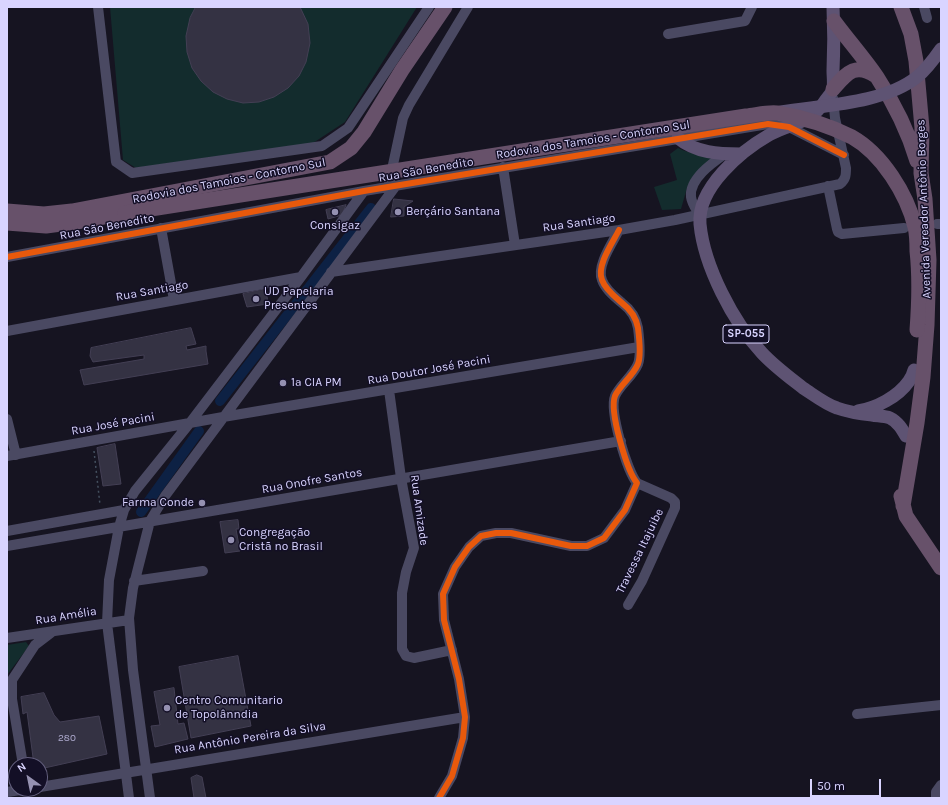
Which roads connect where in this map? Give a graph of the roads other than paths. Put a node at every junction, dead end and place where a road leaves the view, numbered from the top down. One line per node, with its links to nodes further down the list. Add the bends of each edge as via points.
1 (98, 7): 2 (street, via 116,162 132,172 322,146 348,128)
2 (428, 7)
3 (445, 7): 25 (highway, Rodovia dos Tamoios - Contorno Sul, via 364,132 351,148 330,162 72,211 44,214)
4 (468, 7): 23 (street, via 403,118)
5 (752, 7): 10 (street, via 745,20)
6 (901, 7): 21 (highway, Avenida Vereador Antônio Borges, via 911,34 916,61 922,128)
7 (924, 7): 9 (street)
8 (833, 14): 12 (highway); 13 (main road)
9 (927, 18)
10 (668, 34)
11 (941, 49): 14 (main road, Rodovia dos Tamoios - Contorno Sul, bridge, via 917,77 884,95)
12 (877, 77): 13 (highway, SP-055, via 859,69 851,71); 21 (highway, via 911,141)
13 (833, 89): 15 (main road, SP-055, via 812,117); 19 (street, via 835,118)
14 (776, 113): 27 (highway, Rodovia dos Tamoios - Contorno Sul, bridge, via 76,222 46,226); 38 (highway, Rodovia dos Tamoios - Contorno Sul / SP-055, bridge, via 823,125 852,138 880,162 899,187 915,229 919,297)
15 (789, 127): 16 (street, Rua São Benedito, via 768,124); 18 (main road, SP-055, via 770,135); 19 (street, Rua São Benedito)
16 (678, 138): 17 (main road, via 687,146); 20 (street, Rua São Benedito)
17 (725, 154): 18 (main road); 26 (street, via 694,183 691,198)
18 (741, 154): 26 (main road, SP-055, via 710,188)
19 (844, 155): 22 (street, Rua Santiago, via 844,180 840,184)
20 (503, 167): 23 (street, Rua São Benedito); 31 (street)
21 (921, 173): 49 (highway, Avenida Vereador Antônio Borges, via 928,260 927,325 917,423)
22 (828, 186): 26 (street, Rua Santiago); 29 (street, via 838,232 842,234)
23 (391, 187): 24 (street, Rua São Benedito); 33 (street)
24 (364, 191): 28 (street, Rua São Benedito); 34 (street)
25 (7, 211)
26 (699, 214): 30 (street, Rua Santiago); 40 (main road, SP-055, via 706,257 732,311 749,338 780,371 818,398 836,408)
27 (7, 223)
28 (161, 228): 32 (street, Rua São Benedito); 35 (street)
29 (904, 228)
30 (619, 230): 31 (street, Rua Santiago); 37 (street, via 603,262 600,274 608,289 634,316 638,326)
31 (516, 245): 33 (street, Rua Santiago)
32 (7, 257)
33 (331, 272): 41 (street)
34 (301, 277): 35 (street, Rua Santiago); 43 (street)
35 (174, 300): 36 (street, Rua Santiago)
36 (7, 331)
37 (639, 347): 39 (street, Rua Doutor José Pacini); 45 (street, via 638,364 615,397 614,412)
38 (914, 370): 40 (main road, SP-055, via 909,381 888,400 866,410); 44 (highway, Rodovia dos Tamoios - Contorno Sul / SP-055, via 910,420)
39 (389, 390): 41 (street, Rua Doutor José Pacini); 47 (street, Rua Amizade)
40 (848, 411): 44 (main road, SP-055, via 890,418 901,427)
41 (223, 417): 43 (street, Rua José Pacini); 51 (street, via 165,496)
42 (7, 419): 46 (street)
43 (189, 424): 46 (street, Rua José Pacini); 50 (street, via 135,491)
44 (906, 436): 49 (highway, Rodovia dos Tamoios - Contorno Sul / SP-055, via 899,488)
45 (621, 441): 47 (street, Rua Onofre Santos); 48 (street, via 625,461)
46 (11, 455)
47 (402, 478): 51 (street, Rua Onofre Santos); 63 (street, Rua Amizade, via 414,548 402,593 402,649 406,656 414,658)
48 (637, 483): 58 (street, Travessa Itajuibe, via 671,498 675,502 675,508 642,581); 63 (street, via 625,510 604,538 587,546 571,546 511,533 481,536 455,567 443,594 444,620)
49 (903, 506): 55 (highway, SP-055, via 913,528)
50 (124, 510): 52 (street); 53 (street)
51 (150, 521): 52 (street, Rua Onofre Santos); 57 (street)
52 (119, 527): 54 (street, Rua Onofre Santos); 60 (street, via 109,580)
53 (7, 532)
54 (7, 546)
55 (941, 568)
56 (203, 571): 57 (street)
57 (134, 581): 59 (street)
58 (628, 605)
59 (129, 620): 60 (street, Rua Amélia); 69 (street)
60 (107, 623): 61 (street, Rua Amélia); 70 (street)
61 (52, 632): 62 (street, Rua Amélia); 64 (street, via 35,644)
62 (7, 638)
63 (452, 650): 67 (street)
64 (9, 682): 68 (street)
65 (941, 705): 66 (street)
66 (857, 714)
67 (465, 716): 69 (street, Rua Antônio Pereira da Silva); 75 (street, via 463,738 452,776)
68 (22, 757)
69 (146, 768): 70 (street, Rua Antônio Pereira da Silva); 74 (street)
70 (125, 772): 72 (street, Rua Antônio Pereira da Silva); 73 (street)
71 (941, 785): 76 (street, via 936,792)
72 (48, 786)
73 (128, 798)
74 (150, 798)
75 (439, 798)
76 (936, 798)

